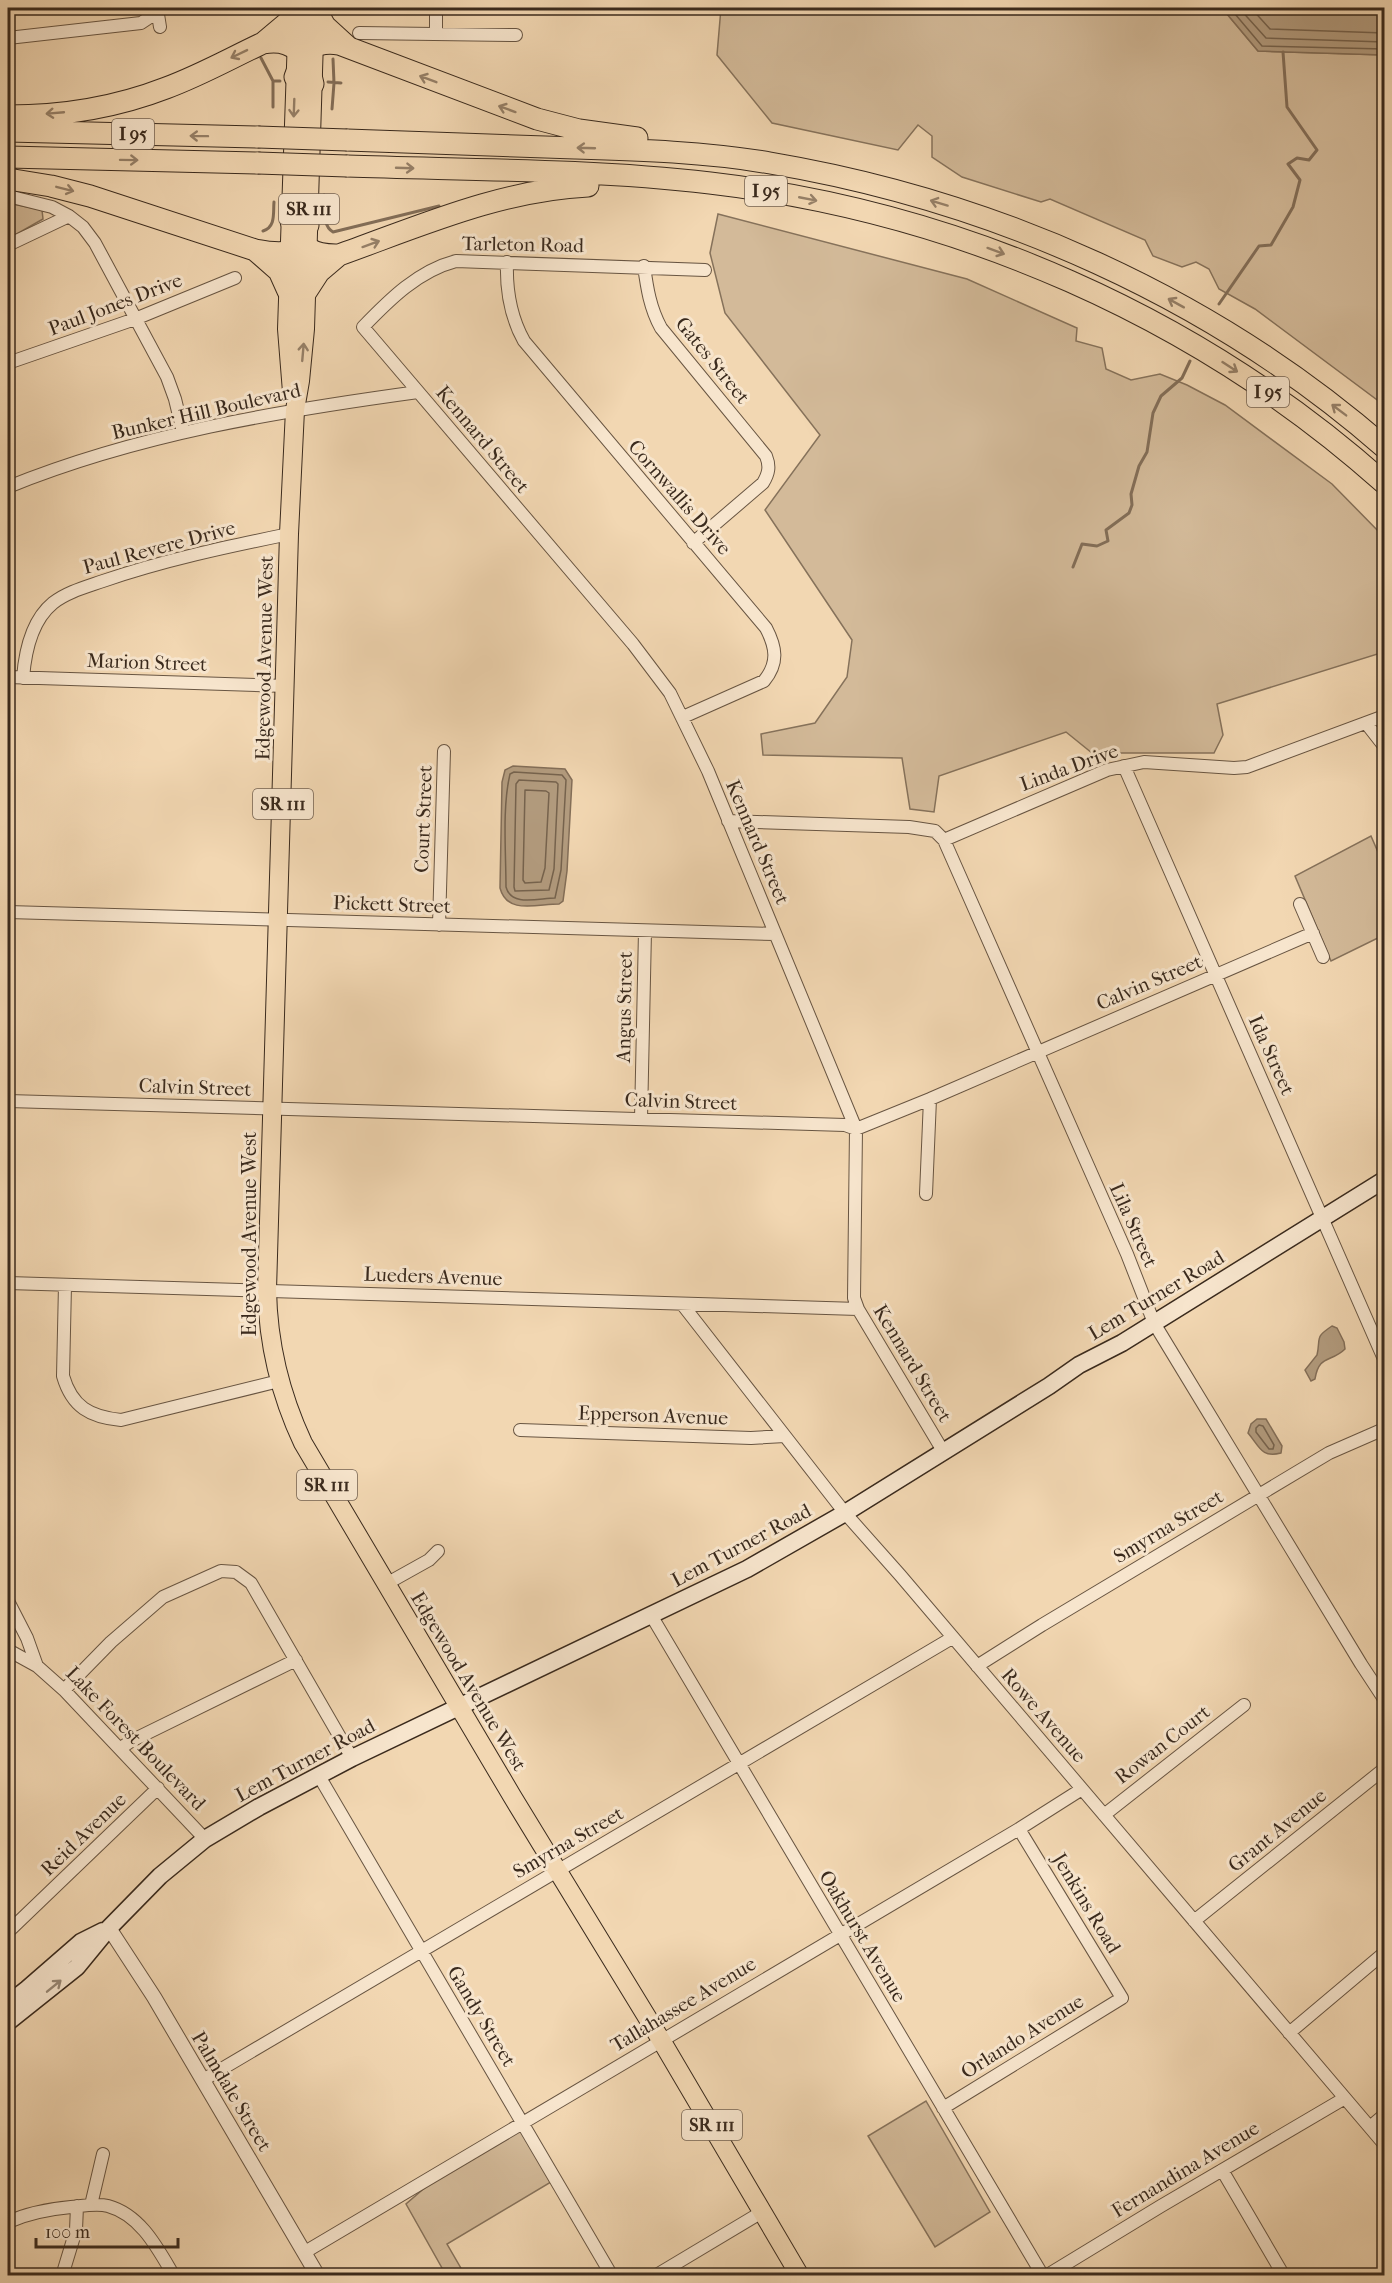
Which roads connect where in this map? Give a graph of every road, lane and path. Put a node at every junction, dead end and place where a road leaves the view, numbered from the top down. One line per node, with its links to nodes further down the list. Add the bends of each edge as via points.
1 (157, 8): 5 (street); 8 (street, via 141,23)
2 (297, 8): 10 (highway, via 288,22); 11 (main road)
3 (315, 8): 9 (highway, via 325,26); 11 (main road)
4 (436, 8): 6 (street)
5 (160, 27)
6 (436, 34): 7 (street); 9 (street)
7 (516, 35)
8 (8, 38)
9 (355, 41): 11 (highway, via 329,43); 16 (highway, one-way to 9, via 715,149 557,125 512,111)
10 (263, 43): 11 (highway, via 282,42); 13 (highway, one-way to 13, via 146,95 79,111)
11 (304, 51): 12 (highway)
12 (304, 80): 21 (main road, Edgewood Avenue West / SR 111)
13 (8, 116)
14 (8, 131): 16 (highway, I 95, one-way to 14, bridge, via 655,151)
15 (8, 157): 18 (highway, I 95, one-way to 18, bridge, via 644,177)
16 (770, 163): 36 (highway, I 95, one-way to 16, via 1257,351 1168,298 1086,258 947,205 880,186)
17 (8, 178): 23 (highway, one-way to 23, via 90,196)
18 (781, 194): 24 (highway, one-way to 18, via 482,204 542,191 606,186); 37 (highway, I 95, one-way to 37, via 848,207 949,235 1086,288 1171,331 1230,367 1314,425)
19 (8, 196): 20 (street, via 38,202)
20 (69, 216): 22 (street); 30 (street, via 95,243)
21 (299, 238): 23 (highway, via 281,254); 24 (highway, via 321,255); 29 (main road, Edgewood Avenue West / SR 111)
22 (8, 245)
23 (255, 250): 29 (highway)
24 (339, 255): 29 (highway)
25 (507, 262): 26 (street, Tarleton Road); 31 (street, Tarleton Road, via 456,261 432,269 408,285); 40 (street, Cornwallis Drive, via 509,304 524,341)
26 (644, 266): 27 (street, Tarleton Road); 40 (street, Gates Street, via 648,294 661,328 766,456 769,470 763,483)
27 (705, 270)
28 (235, 278): 30 (street, Paul Jones Drive)
29 (297, 292): 34 (main road, Edgewood Avenue West / SR 111, via 288,356)
30 (135, 319): 32 (street, Paul Jones Drive); 35 (street, via 166,377)
31 (363, 327): 33 (street, Kennard Street)
32 (8, 363)
33 (418, 392): 34 (street, Bunker Hill Boulevard); 45 (street, Kennard Street, via 633,644)
34 (295, 410): 35 (street, Bunker Hill Boulevard); 39 (main road, Edgewood Avenue West / SR 111)
35 (183, 432): 38 (street, Bunker Hill Boulevard)
36 (1384, 447)
37 (1384, 485)
38 (8, 487)
39 (290, 534): 42 (street, Paul Revere Drive, via 201,552 73,591 42,615 28,645); 43 (main road, Edgewood Avenue West / SR 111)
40 (693, 543): 45 (street, Cornwallis Drive, via 766,628 775,654 771,672 764,681)
41 (8, 677): 42 (street, Marion Street)
42 (22, 678): 43 (street, Marion Street)
43 (286, 687): 54 (main road, Edgewood Avenue West / SR 111)
44 (1384, 716): 46 (street, Linda Drive)
45 (683, 717): 50 (street, Kennard Street)
46 (1366, 723): 47 (street); 49 (street, Linda Drive, via 1247,766 1144,762)
47 (1384, 746)
48 (444, 751): 55 (street, Court Street)
49 (1124, 766): 51 (street, Linda Drive); 60 (street, Ida Street)
50 (728, 820): 51 (street, via 909,827); 58 (street, Kennard Street)
51 (940, 836): 61 (street, Lila Street)
52 (1300, 904): 57 (street)
53 (8, 912): 54 (street, Pickett Street)
54 (278, 919): 55 (street, Pickett Street); 64 (main road, Edgewood Avenue West / SR 111)
55 (439, 925): 56 (street, Pickett Street)
56 (645, 931): 58 (street, Pickett Street); 65 (street, Angus Street)
57 (1313, 933): 59 (street); 60 (street, Calvin Street)
58 (775, 934): 66 (street, Kennard Street)
59 (1323, 957)
60 (1216, 974): 61 (street, Calvin Street); 69 (street, Ida Street)
61 (1037, 1052): 62 (street, Calvin Street); 75 (street, Lila Street)
62 (930, 1099): 66 (street, Calvin Street); 68 (street)
63 (8, 1101): 64 (street, Calvin Street)
64 (273, 1109): 65 (street, Calvin Street); 72 (main road, Edgewood Avenue West / SR 111)
65 (641, 1119): 66 (street, Calvin Street, via 845,1125)
66 (856, 1129): 74 (street, Kennard Street, via 853,1287)
67 (1384, 1180): 69 (main road, Lem Turner Road)
68 (927, 1194)
69 (1322, 1218): 75 (main road, Lem Turner Road); 76 (street, Ida Street)
70 (8, 1283): 71 (street, Lueders Avenue)
71 (65, 1285): 72 (street, Lueders Avenue); 77 (street, via 63,1376 77,1403 90,1413 121,1420)
72 (267, 1290): 73 (street, Lueders Avenue); 77 (main road, Edgewood Avenue West / SR 111, via 268,1324)
73 (682, 1304): 74 (street, Lueders Avenue); 80 (street, Rowe Avenue)
74 (858, 1309): 81 (street, Kennard Street)
75 (1154, 1323): 81 (main road, Lem Turner Road); 82 (street, Lila Street)
76 (1384, 1359)
77 (279, 1381): 85 (main road, Edgewood Avenue West / SR 111, via 303,1443)
78 (1384, 1429): 82 (street, Smyrna Street, via 1329,1453)
79 (520, 1430): 80 (street, Epperson Avenue)
80 (785, 1436): 83 (street, Rowe Avenue)
81 (943, 1451): 83 (main road, Lem Turner Road)
82 (1258, 1496): 92 (street, Smyrna Street); 94 (street, Lila Street)
83 (845, 1514): 87 (main road, Lem Turner Road, via 747,1569); 88 (street, Rowe Avenue)
84 (438, 1551): 85 (street)
85 (386, 1584): 96 (main road, Edgewood Avenue West / SR 111)
86 (8, 1601): 91 (street, Lake Forest Boulevard)
87 (651, 1615): 96 (main road, Lem Turner Road); 99 (street, Oakhurst Avenue)
88 (952, 1638): 92 (street, Rowe Avenue); 99 (street, Smyrna Street)
89 (8, 1650): 91 (street, Lake Forest Boulevard)
90 (296, 1660): 93 (street, via 251,1583 236,1572 221,1571 163,1597); 97 (street); 98 (street)
91 (37, 1666): 93 (street, Lake Forest Boulevard)
92 (977, 1666): 103 (street, Rowe Avenue)
93 (64, 1690): 97 (street, Lake Forest Boulevard)
94 (1384, 1699)
95 (1244, 1705): 104 (street, Rowan Court)
96 (458, 1706): 98 (main road, Lem Turner Road); 107 (main road, Edgewood Avenue West / SR 111)
97 (121, 1748): 102 (street, Lake Forest Boulevard)
98 (352, 1758): 101 (main road, Lem Turner Road)
99 (738, 1764): 107 (street, Smyrna Street); 111 (street, Oakhurst Avenue)
100 (1384, 1769): 108 (street, Grant Avenue)
101 (319, 1776): 106 (main road, Lem Turner Road); 112 (street, Gandy Street)
102 (158, 1788): 106 (street, Lake Forest Boulevard); 110 (street, Reid Avenue)
103 (1082, 1789): 104 (street, Rowe Avenue); 105 (street, Tallahassee Avenue)
104 (1104, 1815): 108 (street, Rowe Avenue)
105 (1019, 1829): 111 (street, Tallahassee Avenue); 114 (street, Jenkins Road)
106 (205, 1839): 109 (main road, Lem Turner Road, via 160,1876)
107 (558, 1871): 112 (street, Smyrna Street); 118 (main road, Edgewood Avenue West / SR 111)
108 (1194, 1922): 117 (street, Rowe Avenue)
109 (110, 1928): 115 (main road, Lem Turner Road, via 81,1942); 116 (main road, Lem Turner Road, one-way to 109, via 77,1967); 119 (street, Palmdale Street)
110 (8, 1932)
111 (839, 1934): 118 (street, Tallahassee Avenue); 121 (street, Oakhurst Avenue)
112 (421, 1952): 119 (street, Smyrna Street); 123 (street, Gandy Street)
113 (1384, 1953): 117 (street)
114 (1122, 1998): 121 (street, Orlando Avenue)
115 (8, 2004)
116 (8, 2022)
117 (1289, 2032): 120 (street, Rowe Avenue)
118 (662, 2040): 123 (street, Tallahassee Avenue); 130 (main road, Edgewood Avenue West / SR 111)
119 (203, 2080): 132 (street, Palmdale Street)
120 (1345, 2098): 124 (street, Rowe Avenue); 127 (street, Fernandina Avenue)
121 (944, 2108): 139 (street, Oakhurst Avenue)
122 (1384, 2115): 124 (street)
123 (522, 2122): 132 (street, Tallahassee Avenue); 136 (street, Gandy Street)
124 (1370, 2127): 125 (street, Rowe Avenue)
125 (1384, 2144)
126 (103, 2154): 128 (street)
127 (1222, 2170): 139 (street, Fernandina Avenue); 140 (street)
128 (91, 2205): 129 (street); 134 (street, via 107,2205 141,2227)
129 (77, 2206): 131 (street, via 40,2211); 133 (street, via 76,2230)
130 (762, 2212): 137 (street); 138 (main road, Edgewood Avenue West / SR 111)
131 (8, 2222)
132 (305, 2252): 135 (street, Palmdale Street)
133 (62, 2276)
134 (174, 2276)
135 (318, 2276)
136 (612, 2276)
137 (655, 2276)
138 (801, 2276)
139 (1044, 2276)
140 (1284, 2276)

